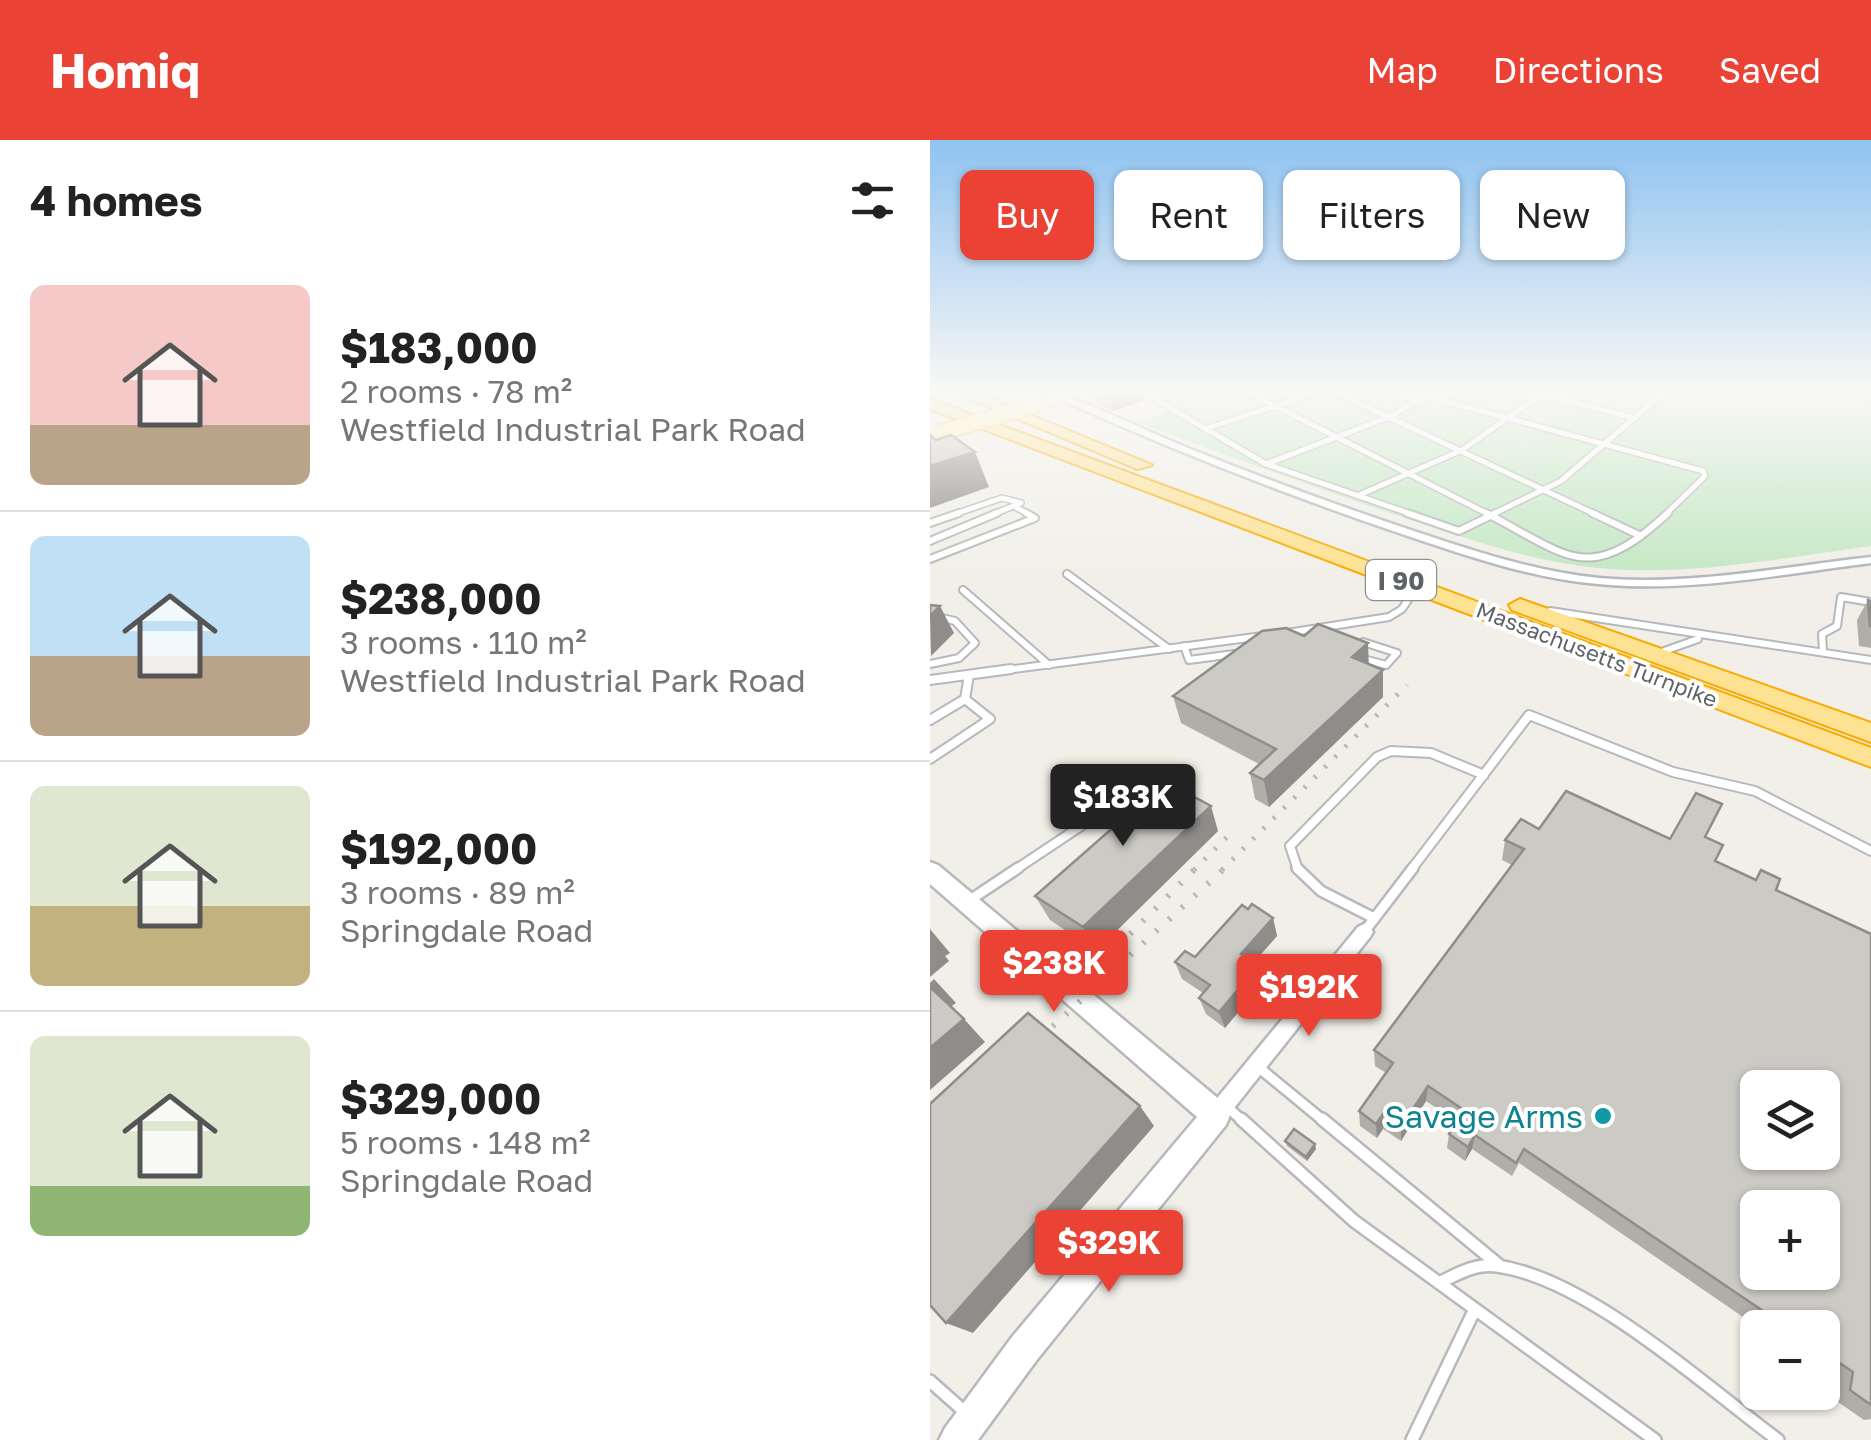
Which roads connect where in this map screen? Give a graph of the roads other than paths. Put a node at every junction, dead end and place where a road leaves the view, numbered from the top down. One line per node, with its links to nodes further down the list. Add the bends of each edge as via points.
1 (1056, 452): 25 (highway, Massachusetts Turnpike / I 90)
2 (1101, 452): 14 (highway, Massachusetts Turnpike / I 90)
3 (1108, 452): 14 (highway)
4 (1187, 452): 23 (street, via 1518,566 1585,579 1650,582)
5 (1244, 452): 12 (lane)
6 (1299, 452): 12 (lane)
7 (1362, 452): 13 (lane)
8 (1458, 452): 13 (lane)
9 (1465, 452): 15 (lane)
10 (1592, 452): 15 (lane)
11 (1627, 452): 20 (lane, via 1706,476)
12 (1266, 464): 16 (lane)
13 (1407, 475): 16 (lane); 18 (lane)
14 (1168, 476): 28 (highway, Massachusetts Turnpike / I 90)
15 (1544, 490): 18 (lane); 20 (lane)
16 (1357, 496): 18 (lane, via 1459,530)
17 (1016, 508): 19 (lane, via 1021,504 1002,498); 21 (lane); 22 (lane, via 1035,518)
18 (1489, 517): 20 (lane, via 1578,560 1590,561)
19 (930, 523)
20 (1642, 536)
21 (930, 541)
22 (930, 559)
23 (1871, 560)
24 (1066, 574): 35 (lane)
25 (1417, 586): 30 (lane, via 1389,617); 39 (highway, Massachusetts Turnpike / I 90)
26 (963, 590): 43 (lane)
27 (1871, 602): 36 (lane, via 1840,597 1837,626 1822,634)
28 (1516, 604): 32 (lane); 38 (highway, Massachusetts Turnpike / I 90)
29 (930, 614): 42 (lane, via 955,621 975,642 959,658)
30 (1302, 631): 31 (lane); 34 (lane)
31 (1312, 637)
32 (1711, 638): 36 (lane); 38 (lane)
33 (1345, 642): 40 (lane, via 1397,653 1386,665)
34 (1184, 646): 35 (lane); 37 (lane, via 1189,660)
35 (1169, 648): 43 (lane)
36 (1823, 651): 41 (lane)
37 (1240, 653)
38 (1656, 654): 39 (lane); 48 (highway, Massachusetts Turnpike / I 90)
39 (1601, 656): 49 (highway, Massachusetts Turnpike / I 90)
40 (1355, 657)
41 (1871, 660)
42 (930, 664)
43 (1049, 665): 44 (lane)
44 (969, 675): 45 (lane); 46 (lane)
45 (930, 680)
46 (964, 699): 47 (lane); 50 (lane, via 990,718)
47 (930, 720)
48 (1871, 733)
49 (1871, 758)
50 (930, 759)
51 (1484, 775): 53 (lane, via 1529,715 1673,772 1755,791); 56 (lane); 56 (lane, via 1416,748 1393,748 1290,846 1300,877)
52 (1105, 810): 55 (lane)
53 (1871, 850)
54 (930, 870): 55 (street)
55 (967, 903): 58 (street)
56 (1369, 925): 57 (street)
57 (1257, 1066): 58 (street); 59 (lane)
58 (1221, 1110): 60 (lane, via 1354,1222); 63 (street)
59 (1500, 1266): 60 (lane, via 1471,1267); 66 (lane, via 1584,1299)
60 (1439, 1283): 61 (lane)
61 (1475, 1309): 64 (lane); 65 (lane)
62 (930, 1381): 63 (lane)
63 (964, 1429)
64 (1412, 1440)
65 (1654, 1440)
66 (1778, 1440)

